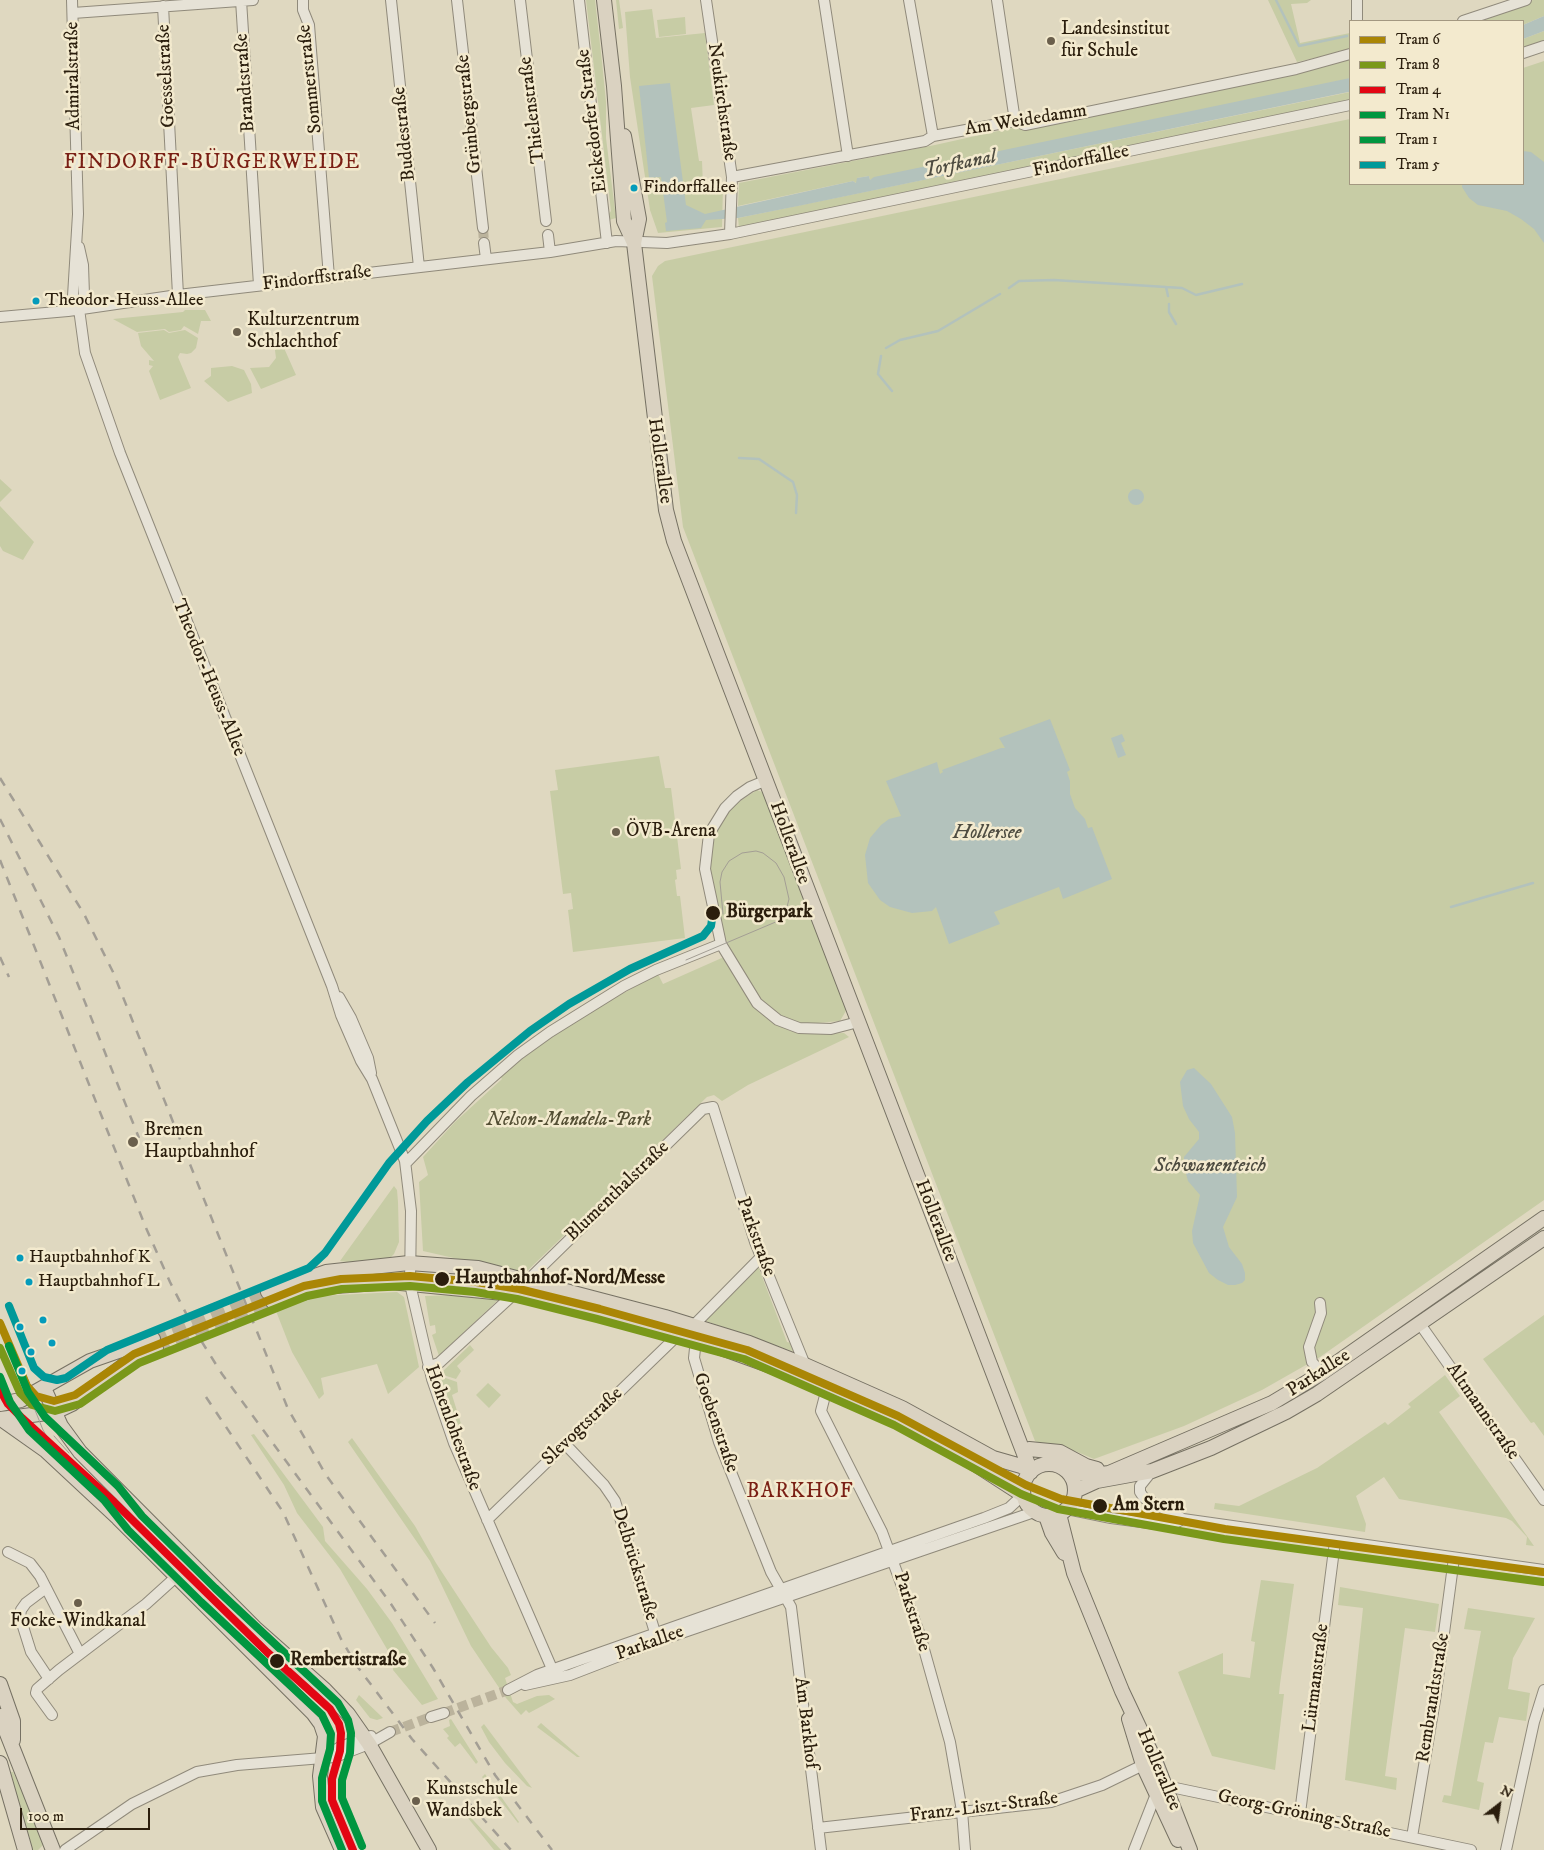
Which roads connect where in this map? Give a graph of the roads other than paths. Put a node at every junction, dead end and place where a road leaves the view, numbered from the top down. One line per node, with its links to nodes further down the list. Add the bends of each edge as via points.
1 (72, 0): 17 (street, Admiralstraße)
2 (253, 0): 15 (street)
3 (302, 0): 38 (street, Sommerstraße, via 308,25)
4 (391, 0): 37 (street, Buddestraße)
5 (457, 0): 29 (street, Grünbergstraße)
6 (520, 0): 28 (street, Thielenstraße)
7 (579, 0): 33 (street, Eickedorfer Straße)
8 (604, 0): 34 (main road, Eickedorfer Straße, via 624,221)
9 (706, 0): 27 (street, Neukirchstraße)
10 (824, 0): 26 (street)
11 (909, 0): 25 (street)
12 (997, 0): 24 (street)
13 (1357, 0): 18 (street)
14 (1526, 0): 19 (street)
15 (241, 1): 16 (street); 39 (street, Brandtstraße)
16 (163, 6): 17 (street); 40 (street, Goesselstraße)
17 (73, 13): 41 (street, Admiralstraße, via 78,242 73,266 73,296)
18 (1357, 20)
19 (1466, 20)
20 (1544, 46): 21 (street)
21 (1524, 53)
22 (1349, 54): 24 (street, Am Weidedamm, via 1296,69 1025,125)
23 (1349, 105): 30 (street, Findorffallee)
24 (1015, 121): 25 (street, Am Weidedamm)
25 (933, 136): 26 (street, Am Weidedamm, via 926,142)
26 (848, 156): 27 (street, Am Weidedamm)
27 (732, 177): 30 (street, Neukirchstraße)
28 (546, 220)
29 (483, 228)
30 (731, 229): 34 (street, Findorffallee, via 667,243)
31 (548, 234): 35 (street)
32 (484, 242): 36 (street)
33 (607, 243): 34 (street, Findorffstraße); 35 (street, Findorffstraße)
34 (634, 243): 43 (main road, Hollerallee, via 666,510 688,578)
35 (550, 252): 36 (street, Findorffstraße)
36 (486, 259): 37 (street, Findorffstraße)
37 (419, 267): 38 (street, Findorffstraße)
38 (329, 278): 39 (street, Findorffstraße)
39 (259, 286): 40 (street, Findorffstraße)
40 (178, 295): 41 (street, Findorffstraße)
41 (79, 310): 42 (street, Findorffstraße); 47 (street, Theodor-Heuss-Allee, via 85,353 101,404 332,986 351,1018 368,1058 372,1079)
42 (0, 317)
43 (767, 780): 44 (street, via 750,787 731,802 709,834 705,869); 45 (main road, Hollerallee)
44 (721, 944): 45 (street, via 757,1002 778,1020 799,1028 831,1029); 47 (street, via 624,986 550,1032 471,1096)
45 (858, 1022): 67 (main road, Hollerallee)
46 (713, 1107): 50 (street, Parkstraße); 52 (street, Blumenthalstraße, via 703,1109)
47 (406, 1163): 51 (street, Hohenlohestraße)
48 (1544, 1218): 61 (main road, Parkallee)
49 (1544, 1238): 56 (main road, Parkallee)
50 (761, 1257): 57 (street); 59 (street, Parkstraße)
51 (410, 1263): 52 (main road, via 478,1268); 53 (street, Hohenlohestraße); 53 (main road, via 326,1272 270,1297 322,1287 390,1282)
52 (526, 1282): 57 (main road, via 603,1300)
53 (410, 1284): 54 (main road); 60 (street, Hohenlohestraße)
54 (514, 1294): 58 (main road, via 600,1312); 60 (street, via 439,1363)
55 (1320, 1303): 61 (street, via 1322,1313 1309,1347 1312,1362)
56 (1420, 1324): 72 (main road, Parkallee, via 1286,1412); 77 (street, Altmannstraße)
57 (695, 1332): 58 (main road); 59 (main road); 63 (main road); 88 (street, Goebenstraße, via 694,1358 719,1442)
58 (677, 1333): 68 (street, Slevogtstraße)
59 (805, 1365): 73 (main road, via 902,1408 993,1458)
60 (428, 1367): 80 (street, Hohenlohestraße, via 454,1443)
61 (1322, 1374): 71 (main road, Parkallee, via 1251,1414)
62 (44, 1388): 64 (main road, via 18,1402); 65 (main road); 65 (main road, via 90,1361 154,1344 72,1404)
63 (827, 1388): 76 (main road, via 896,1419 955,1451); 83 (street, Parkstraße, via 821,1411)
64 (0, 1404)
65 (55, 1412): 66 (main road); 101 (main road, via 80,1452 255,1628 325,1690)
66 (0, 1419): 86 (main road, via 45,1450)
67 (1014, 1425): 69 (main road, Hollerallee); 73 (main road, Hollerallee)
68 (566, 1444): 80 (street, Slevogtstraße); 89 (street, Delbrückstraße, via 615,1501)
69 (1030, 1449): 70 (main road, Hollerallee); 71 (main road, via 1060,1452 1096,1469)
70 (1046, 1464): 73 (main road); 74 (main road)
71 (1118, 1468): 74 (main road, Parkallee, via 1095,1475)
72 (1152, 1471): 75 (main road, Parkallee, via 1098,1481); 79 (street, via 1140,1486 1140,1492 1150,1503)
73 (1031, 1472): 76 (main road, via 1024,1482)
74 (1068, 1472): 75 (main road)
75 (1075, 1491): 78 (main road, via 1073,1500)
76 (1023, 1495): 78 (main road); 83 (street, Parkallee, via 1009,1508)
77 (1544, 1500)
78 (1052, 1513): 79 (street, via 1156,1524 1173,1524); 83 (street, Parkallee); 96 (main road, Hollerallee)
79 (1183, 1519): 81 (street)
80 (487, 1520): 91 (street, Hohenlohestraße)
81 (1335, 1542): 84 (street); 108 (street, Lürmanstraße)
82 (8, 1552): 87 (street, via 30,1563)
83 (892, 1556): 88 (street, Parkallee); 107 (street, Parkstraße, via 920,1635 950,1742)
84 (1454, 1558): 85 (street); 110 (street, Rembrandtstraße)
85 (1544, 1570)
86 (177, 1576): 90 (street); 103 (main road, via 313,1713 325,1736)
87 (46, 1588): 90 (street); 92 (street, via 26,1604 20,1617 31,1652)
88 (783, 1593): 89 (street, Parkallee); 109 (street, Am Barkhof, via 791,1610)
89 (657, 1637): 91 (street, Parkallee)
90 (80, 1654): 92 (street)
91 (554, 1674): 94 (street, Parkallee)
92 (49, 1678): 98 (street, via 36,1691)
93 (0, 1684): 102 (main road, via 13,1721)
94 (511, 1688)
95 (1544, 1690): 122 (street)
96 (1122, 1691): 105 (main road, Hollerallee); 106 (main road, Hollerallee, via 1145,1735)
97 (444, 1712): 100 (street)
98 (52, 1715)
99 (0, 1716): 102 (main road)
100 (431, 1717)
101 (367, 1741): 103 (street, via 338,1756); 115 (main road)
102 (12, 1749): 112 (main road)
103 (324, 1757): 113 (street, via 217,1767 197,1772 132,1804); 114 (main road, via 320,1776 323,1807)
104 (0, 1765): 111 (main road)
105 (1143, 1765): 106 (main road, Hollerallee); 107 (street, Franz-Liszt-Straße, via 1102,1785 1051,1802)
106 (1161, 1790): 108 (street, Georg-Gröning-Straße); 118 (street); 119 (main road, Hollerallee); 120 (main road, Hollerallee)
107 (962, 1811): 109 (street, Franz-Liszt-Straße); 117 (street, Parkstraße)
108 (1300, 1813): 110 (street, Georg-Gröning-Straße)
109 (818, 1828): 116 (street, Am Barkhof)
110 (1412, 1837): 121 (street, Georg-Gröning-Straße)
111 (25, 1850)
112 (52, 1850)
113 (65, 1850)
114 (342, 1850)
115 (429, 1850)
116 (822, 1850)
117 (965, 1850)
118 (1134, 1850)
119 (1183, 1850)
120 (1190, 1850)
121 (1471, 1850)
122 (1506, 1850)

